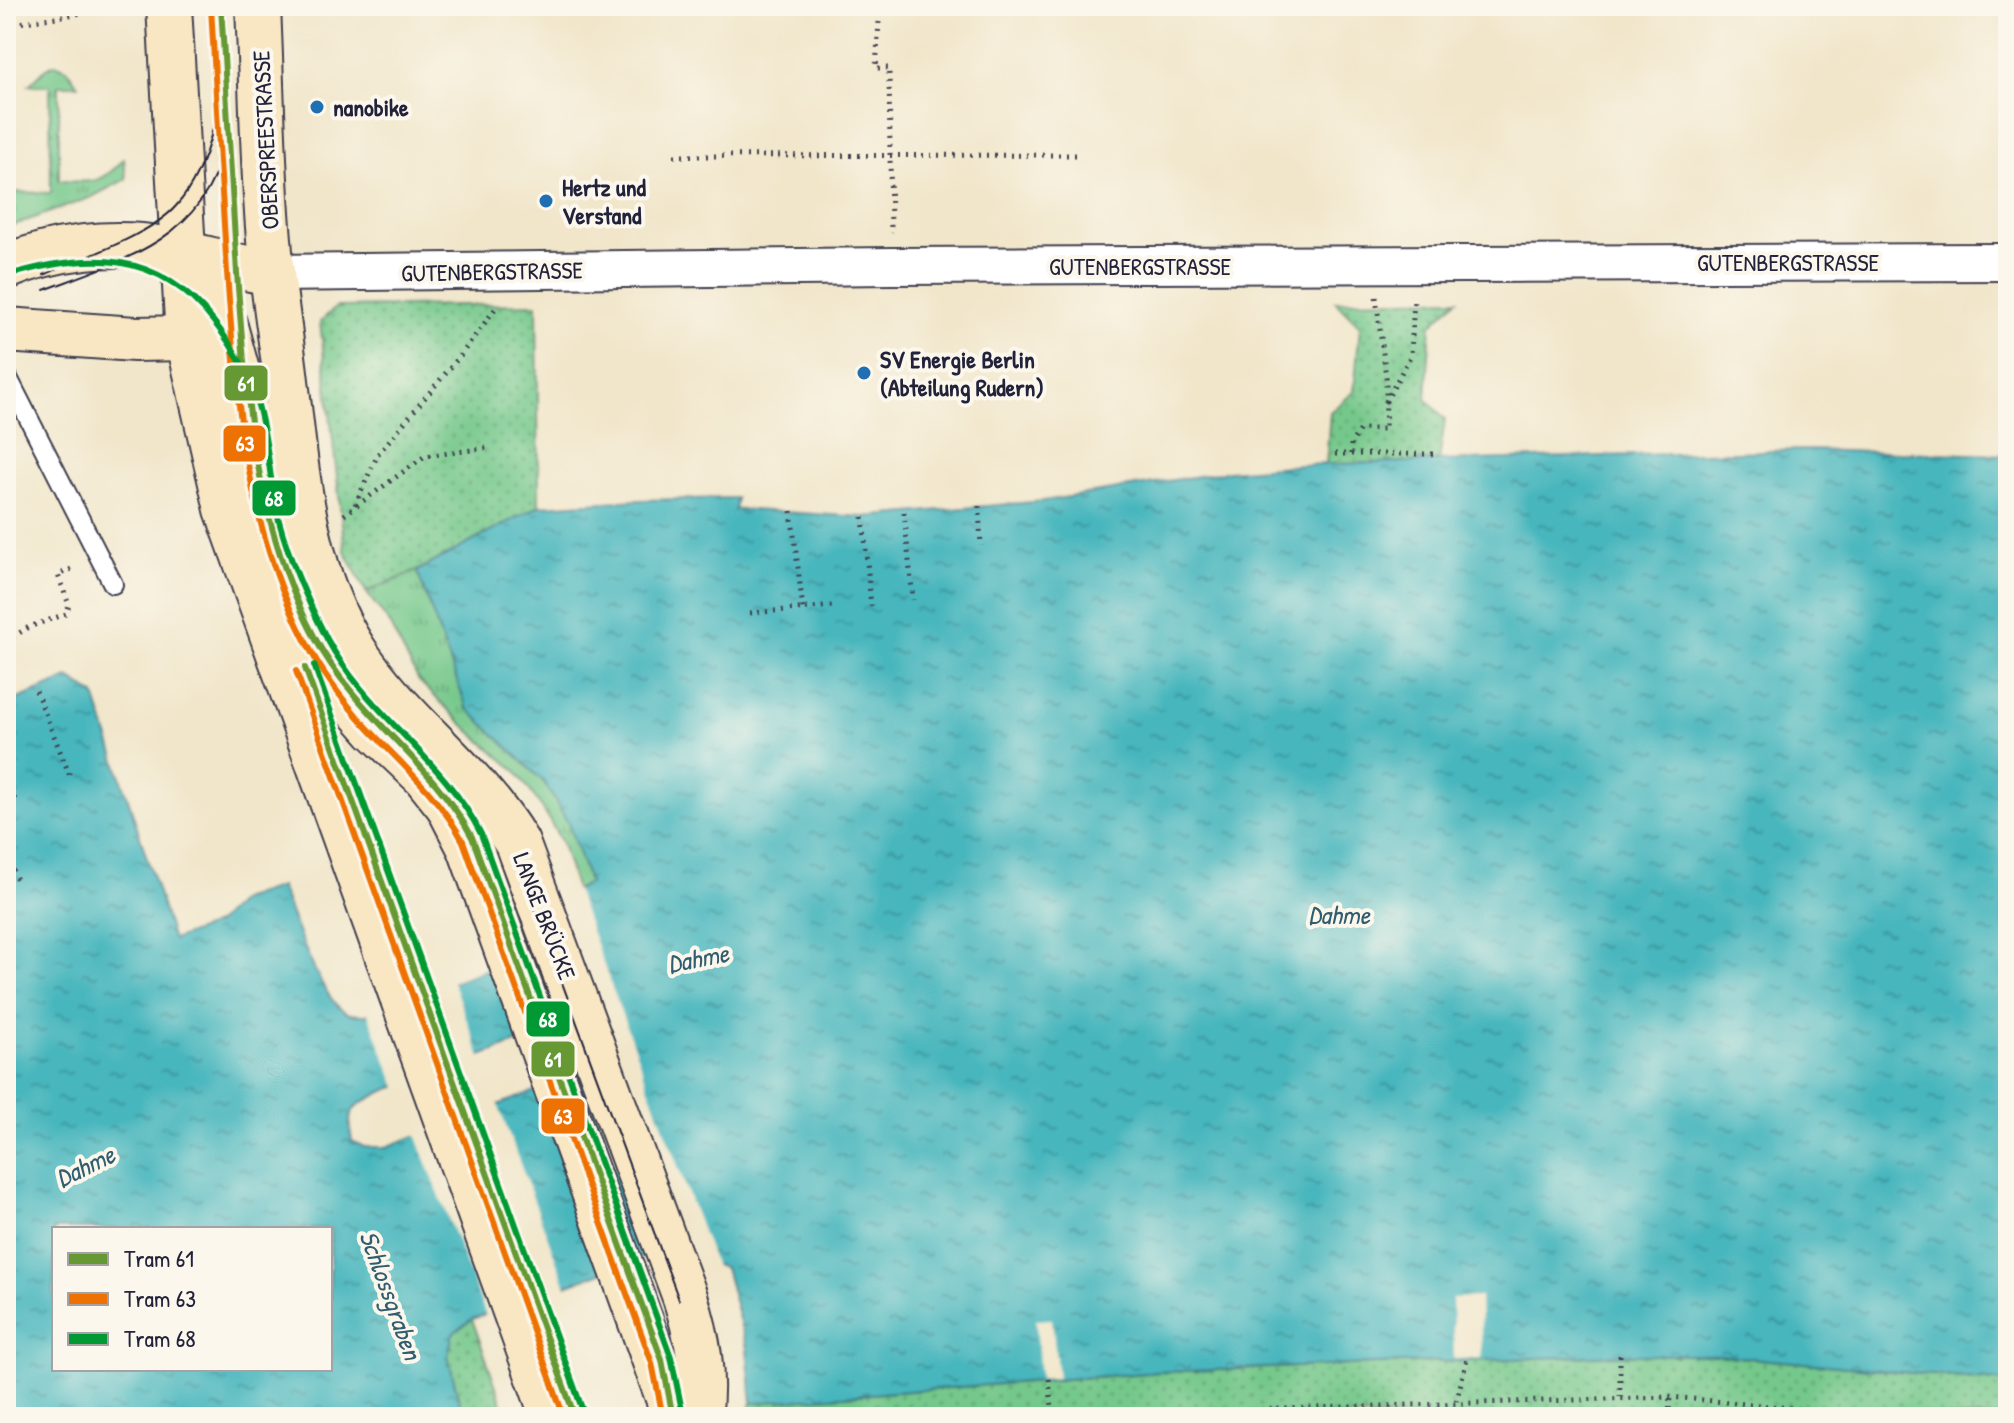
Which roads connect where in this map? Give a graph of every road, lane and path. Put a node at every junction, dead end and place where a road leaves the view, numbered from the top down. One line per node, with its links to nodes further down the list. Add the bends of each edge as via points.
1 (127, 6): 5 (path)
2 (169, 6): 9 (main road)
3 (258, 6): 16 (main road, OBERSPREESTRASSE)
4 (880, 6): 6 (path, via 876,68 889,68)
5 (6, 25)
6 (891, 155): 7 (path); 8 (path); 13 (path)
7 (1078, 155)
8 (674, 156)
9 (182, 254): 14 (main road, via 130,245 53,252); 16 (main road); 17 (main road)
10 (2008, 262): 12 (street, GUTENBERGSTRASSE)
11 (1372, 264): 12 (street, GUTENBERGSTRASSE); 13 (street, GUTENBERGSTRASSE); 20 (path)
12 (1415, 265): 20 (path, via 1411,355)
13 (892, 266): 15 (street, GUTENBERGSTRASSE)
14 (6, 267)
15 (524, 270): 16 (street, GUTENBERGSTRASSE); 25 (path, via 378,454)
16 (272, 273): 17 (main road); 33 (main road, OBERSPREESTRASSE, via 306,528)
17 (204, 326): 18 (main road, via 135,339); 54 (main road, via 219,481); 55 (main road, LANGE BRÜCKE, via 242,389 264,522 301,621 336,683 425,776 448,805 470,848)
18 (6, 330)
19 (6, 374): 32 (lane)
20 (1386, 401): 23 (path, via 1385,429 1360,429)
21 (487, 448): 25 (path, via 425,456)
22 (1335, 454): 23 (path)
23 (1351, 454): 24 (path)
24 (1437, 454)
25 (355, 505): 29 (path)
26 (979, 506): 31 (path)
27 (791, 511): 38 (path)
28 (904, 512): 35 (path)
29 (344, 515)
30 (863, 517): 37 (path)
31 (981, 546)
32 (98, 556): 34 (lane); 40 (path, via 58,575 69,605 66,614)
33 (322, 583): 56 (main road, LANGE BRÜCKE, via 353,649 378,685 472,781 517,843 685,1297 699,1348)
34 (113, 584)
35 (913, 600)
36 (833, 606): 38 (path)
37 (871, 606)
38 (803, 609): 39 (path)
39 (750, 613)
40 (6, 641)
41 (36, 691): 43 (path)
42 (6, 775): 44 (path)
43 (70, 776)
44 (15, 800)
45 (6, 855): 46 (path)
46 (17, 880)
47 (1620, 1355): 51 (path)
48 (1467, 1359): 52 (path)
49 (1049, 1379): 57 (path)
50 (1670, 1397): 51 (path); 60 (path); 61 (path)
51 (1620, 1398): 52 (path)
52 (1456, 1402): 53 (path); 59 (path)
53 (1183, 1415): 58 (path)
54 (553, 1417)
55 (675, 1417)
56 (699, 1417)
57 (1053, 1417)
58 (1158, 1417)
59 (1456, 1417)
60 (1669, 1417)
61 (1882, 1417): 62 (path)
62 (1890, 1417)

